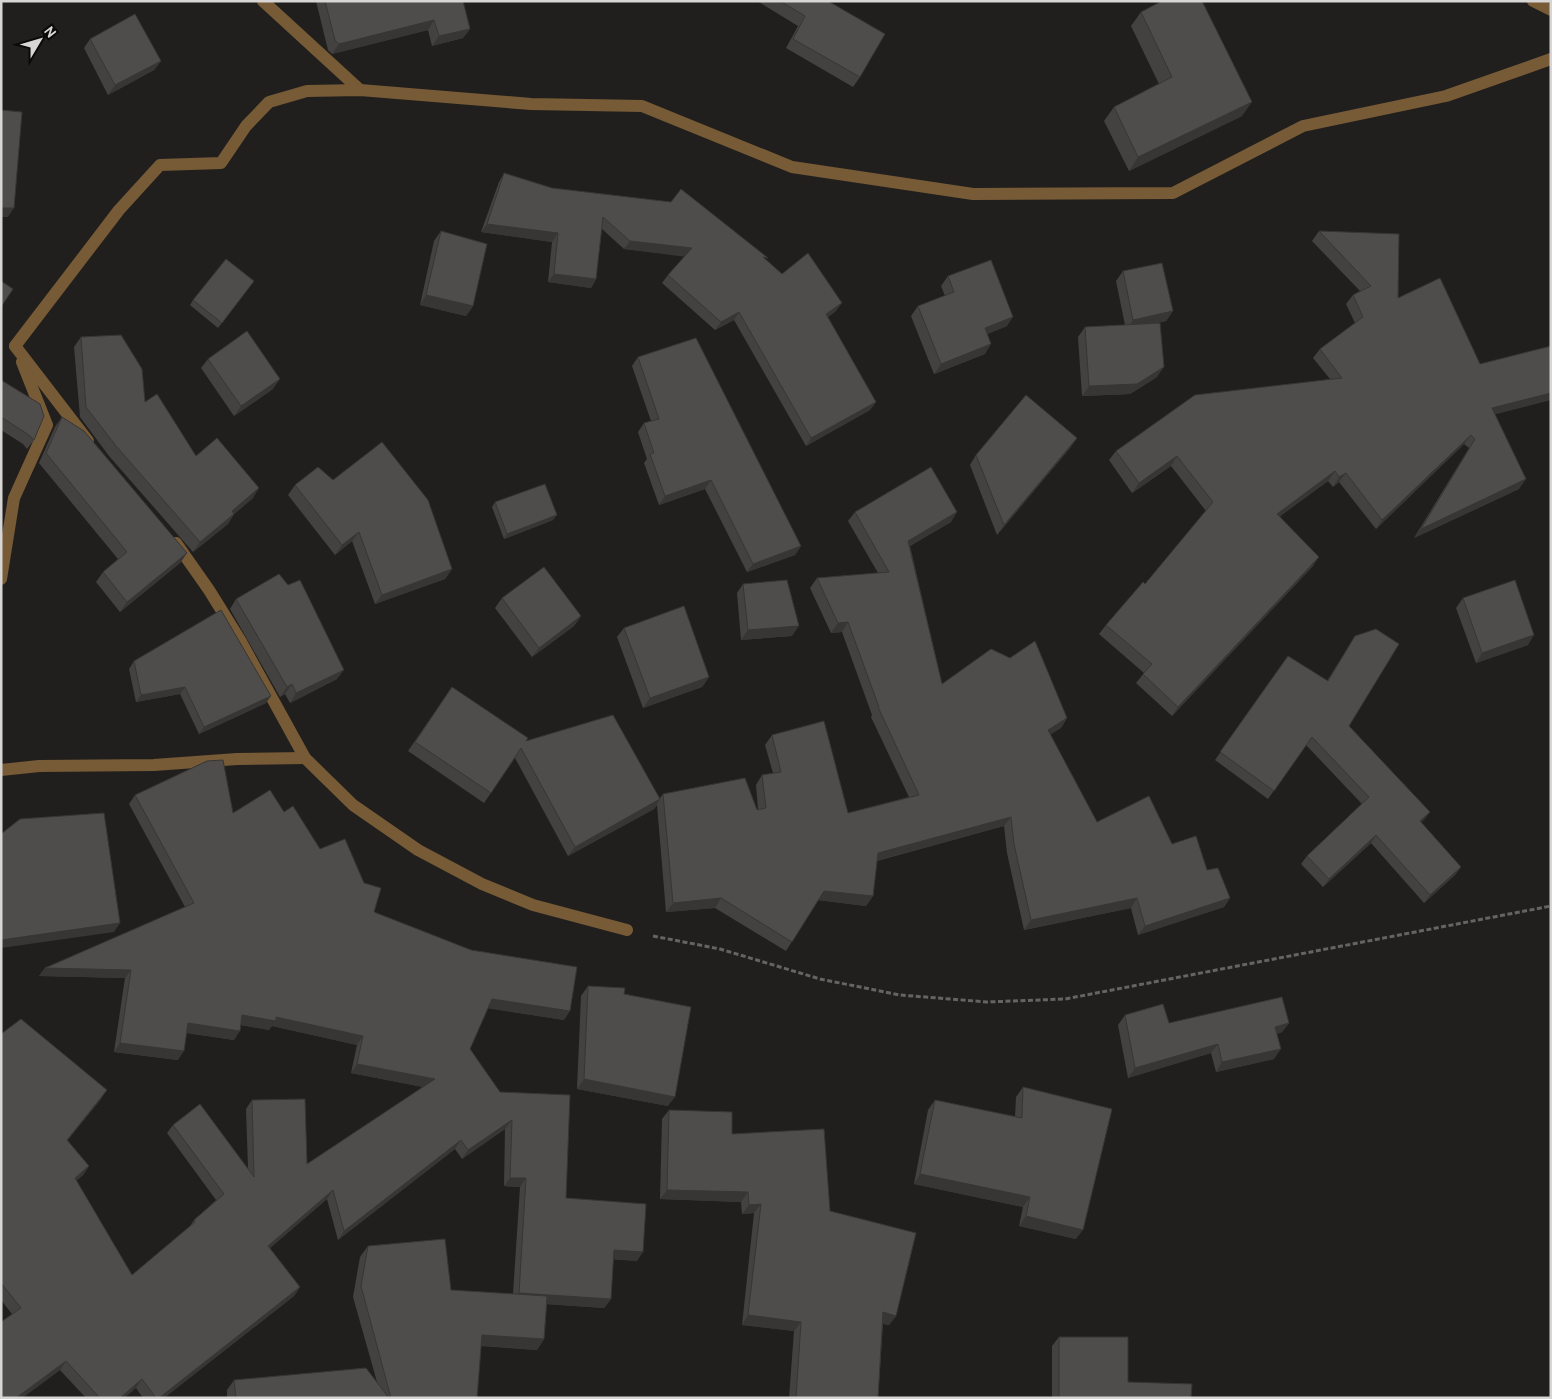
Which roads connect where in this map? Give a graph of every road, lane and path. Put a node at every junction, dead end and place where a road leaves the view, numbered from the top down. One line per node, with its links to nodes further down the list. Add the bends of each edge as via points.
1 (263, 1): 5 (street)
2 (1533, 1): 3 (street)
3 (1551, 10)
4 (1551, 59): 5 (street, via 1446,96 1302,126 1173,193 973,194 792,167 642,106 531,104)
5 (360, 90): 6 (street, via 307,91 269,102 246,126 221,163 160,166 119,210)
6 (15, 346): 7 (street); 9 (street, via 48,425 14,498)
7 (97, 453)
8 (168, 534): 10 (street, via 220,606)
9 (1, 579)
10 (305, 758): 11 (street, via 38,766); 13 (street, via 353,805 426,854 482,884 533,905)
11 (1, 770)
12 (1551, 906): 13 (path, via 1065,999 986,1002 900,995 820,979 720,949)
13 (627, 930)

